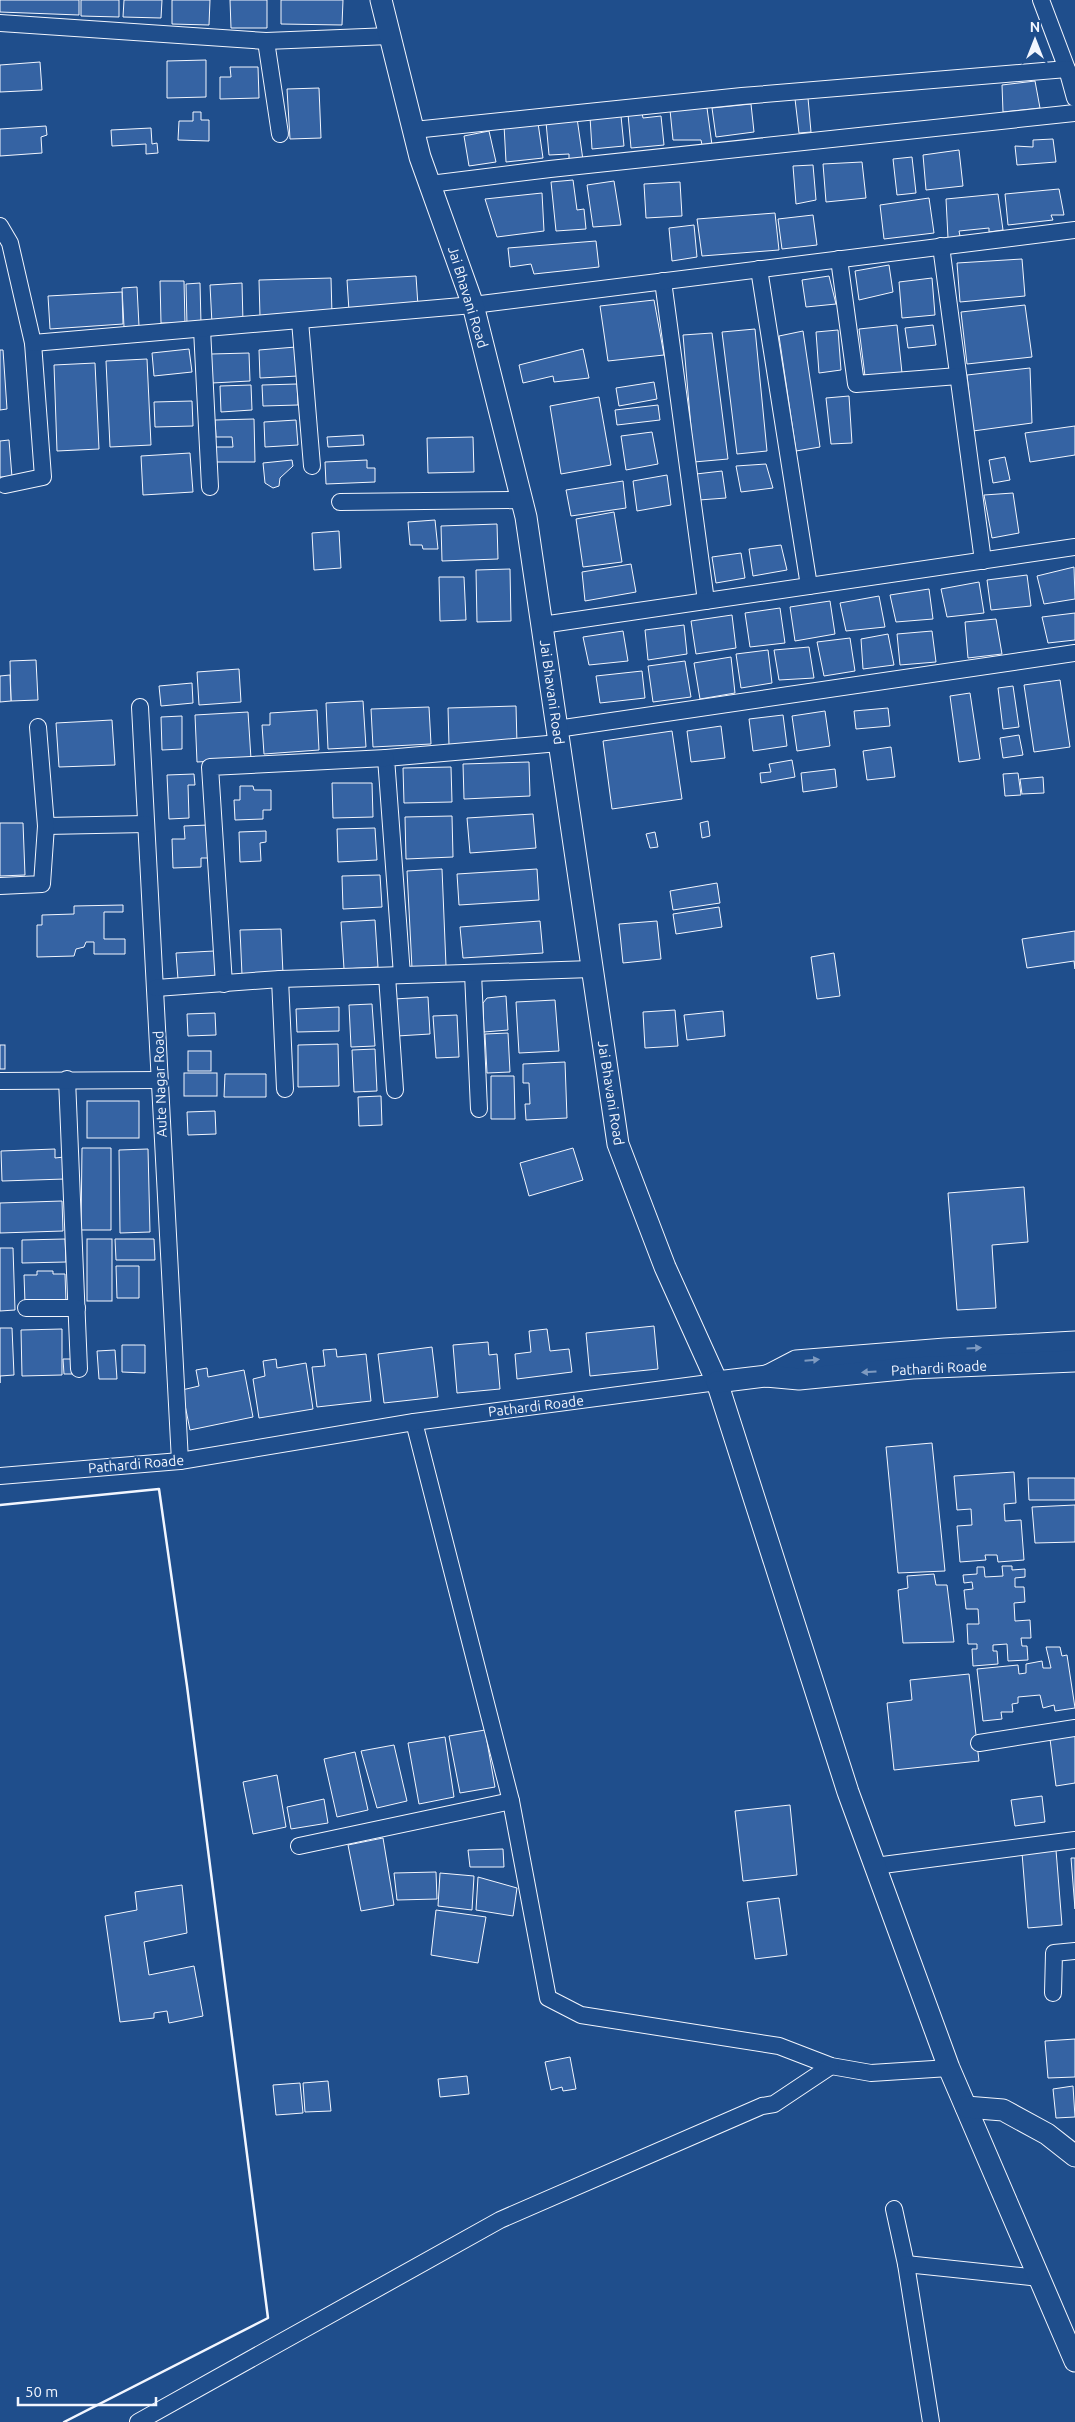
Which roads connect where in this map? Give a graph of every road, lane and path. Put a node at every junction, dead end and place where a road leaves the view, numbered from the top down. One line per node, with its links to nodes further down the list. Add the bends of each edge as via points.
1 (380, 0): 4 (street, Jai Bhavani Road)
2 (1041, 0): 6 (street)
3 (0, 23): 5 (street)
4 (390, 36): 5 (street); 9 (street, Jai Bhavani Road)
5 (266, 41): 10 (street)
6 (1067, 69): 7 (street); 9 (street, via 742,96)
7 (1075, 98)
8 (1075, 113): 11 (street)
9 (414, 130): 11 (street, Jai Bhavani Road)
10 (280, 134)
11 (430, 184): 18 (street, Jai Bhavani Road)
12 (0, 226): 21 (street, via 10,243)
13 (1075, 230): 14 (street)
14 (941, 246): 15 (street); 22 (street)
15 (840, 259): 16 (street); 22 (street, via 856,384)
16 (759, 269): 17 (street); 30 (street)
17 (663, 281): 18 (street); 31 (street)
18 (473, 305): 19 (street); 26 (street, Jai Bhavani Road)
19 (300, 321): 20 (street); 23 (street)
20 (202, 329): 21 (street); 25 (street)
21 (33, 343): 24 (street, via 43,477)
22 (958, 376): 29 (street)
23 (312, 466)
24 (5, 485)
25 (210, 487)
26 (521, 500): 27 (street); 32 (street, Jai Bhavani Road)
27 (340, 502)
28 (1075, 547): 29 (street)
29 (983, 561): 30 (street)
30 (809, 586): 31 (street)
31 (706, 601): 32 (street)
32 (542, 625): 36 (street, Jai Bhavani Road)
33 (1075, 653): 36 (street)
34 (140, 707): 38 (street, Aute Nagar Road)
35 (38, 727): 39 (street)
36 (558, 736): 37 (street); 41 (street, Jai Bhavani Road)
37 (386, 758): 43 (street); 45 (street, via 210,767)
38 (146, 824): 39 (street); 46 (street, Aute Nagar Road)
39 (46, 826): 40 (street, via 42,884)
40 (0, 886)
41 (592, 969): 42 (street); 59 (street, Jai Bhavani Road, via 618,1144 665,1268)
42 (473, 973): 43 (street); 52 (street)
43 (394, 975): 44 (street); 51 (street)
44 (280, 979): 45 (street); 50 (street)
45 (224, 984): 46 (street)
46 (156, 988): 48 (street, Aute Nagar Road)
47 (67, 1080): 48 (street); 49 (street); 54 (street)
48 (159, 1080): 61 (street, Aute Nagar Road)
49 (0, 1081)
50 (285, 1089)
51 (394, 1090)
52 (479, 1109)
53 (26, 1308): 54 (street)
54 (76, 1308): 57 (street)
55 (1075, 1342): 58 (street, one-way to 55, via 796,1361)
56 (1075, 1360): 58 (street, Pathardi Roade, one-way to 58, via 912,1368 799,1378)
57 (79, 1369)
58 (766, 1376): 59 (street, Pathardi Roade)
59 (717, 1382): 60 (street, Pathardi Roade); 68 (street, Jai Bhavani Road, via 848,1792)
60 (414, 1422): 61 (street, Pathardi Roade); 65 (street)
61 (180, 1461): 62 (street, Pathardi Roade)
62 (0, 1476)
63 (1075, 1728): 64 (street)
64 (978, 1743)
65 (511, 1801): 67 (street); 71 (street, via 548,1998 581,2015 779,2046)
66 (1075, 1840): 68 (street)
67 (299, 1846)
68 (875, 1866): 72 (street, Jai Bhavani Road)
69 (1075, 1952): 70 (street, via 1054,1954)
70 (1053, 1993)
71 (831, 2066): 72 (street, via 872,2073); 79 (street, via 774,2104 762,2106 500,2220)
72 (949, 2068): 73 (street, Jai Bhavani Road)
73 (966, 2107): 74 (street, via 1003,2110 1047,2134); 77 (street, Jai Bhavani Road)
74 (1075, 2156)
75 (894, 2209): 76 (street)
76 (906, 2264): 77 (street); 80 (street)
77 (1040, 2278): 78 (street, Jai Bhavani Road)
78 (1075, 2361)
79 (138, 2422)
80 (931, 2422)

